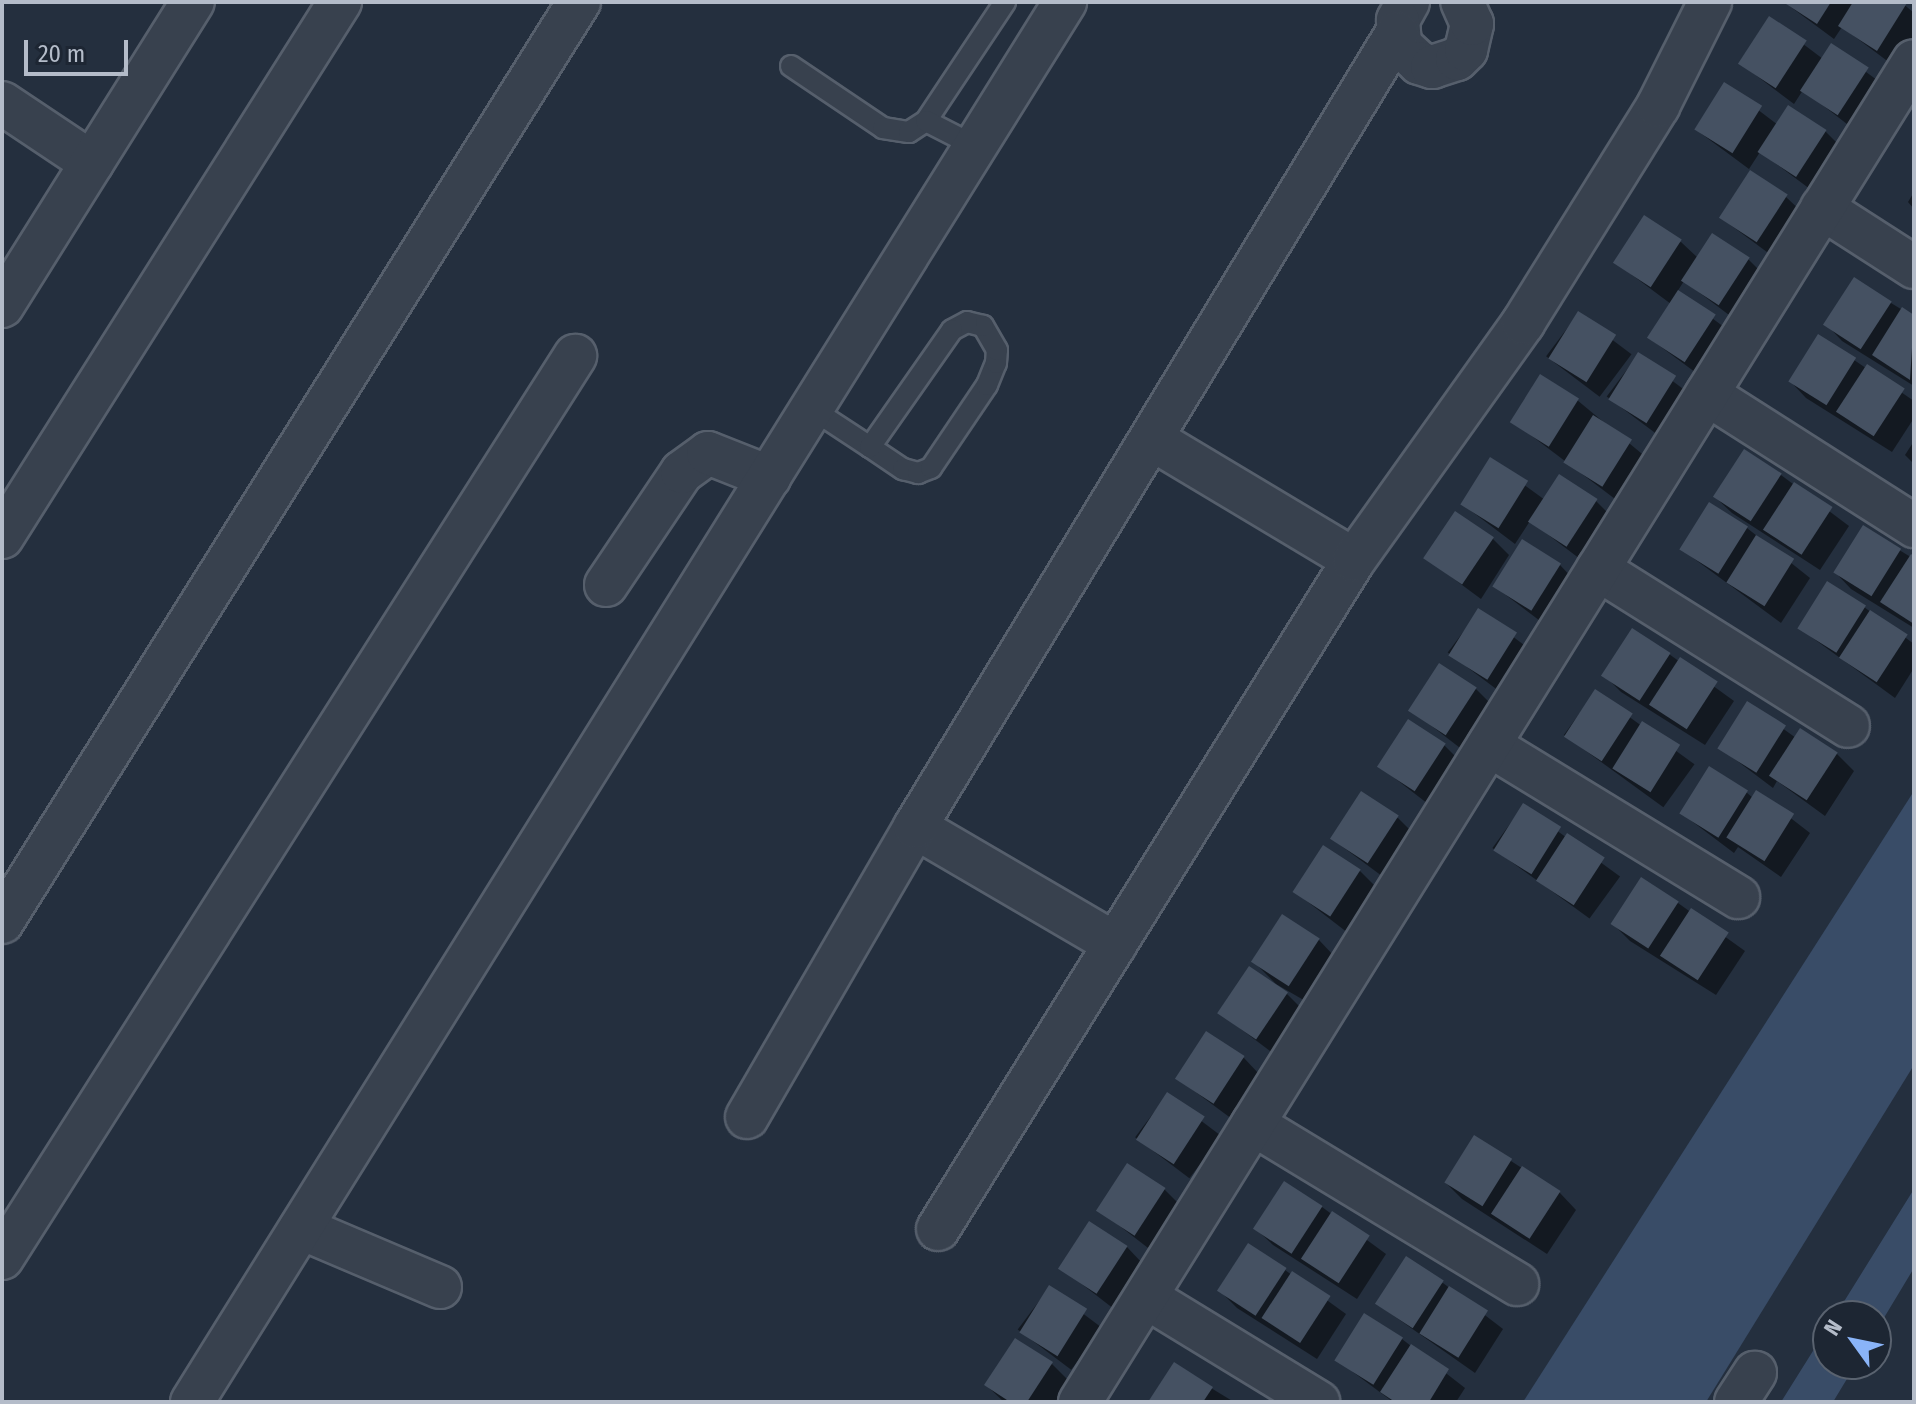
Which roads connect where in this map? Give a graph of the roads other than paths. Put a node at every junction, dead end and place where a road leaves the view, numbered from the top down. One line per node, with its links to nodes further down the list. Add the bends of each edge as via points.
1 (193, 2): 14 (street)
2 (340, 2): 25 (street)
3 (579, 2): 33 (street)
4 (1005, 2): 12 (lane)
5 (1065, 2): 13 (street)
6 (1710, 2): 26 (street, via 1658,106 1523,323)
7 (1476, 5): 8 (street, via 1466,50 1445,65 1419,63 1400,45)
8 (1402, 18): 21 (street)
9 (1914, 61): 15 (street)
10 (791, 66): 12 (lane, via 883,128 909,132)
11 (2, 103): 14 (street)
12 (926, 121): 13 (lane)
13 (975, 146): 20 (street)
14 (92, 163): 17 (street)
15 (1822, 208): 16 (street); 19 (street)
16 (1914, 267)
17 (2, 306)
18 (575, 356): 39 (street)
19 (1707, 394): 24 (street); 27 (street)
20 (812, 409): 22 (lane); 23 (street)
21 (1152, 439): 26 (street); 31 (street)
22 (870, 447): 22 (lane, via 952,330 967,322 983,326 997,350 996,363 931,468 918,473 903,469)
23 (769, 477): 28 (street, via 708,453 682,472); 37 (street)
24 (1914, 526)
25 (2, 537)
26 (1354, 560): 34 (street)
27 (1598, 569): 29 (street); 30 (street)
28 (606, 585)
29 (1848, 726)
30 (1489, 745): 32 (street); 36 (street)
31 (915, 827): 34 (street); 35 (street)
32 (1738, 897)
33 (2, 922)
34 (1115, 944): 38 (street)
35 (747, 1117)
36 (1253, 1124): 40 (street); 42 (street)
37 (301, 1228): 41 (street); 43 (street)
38 (938, 1229)
39 (2, 1258)
40 (1517, 1284)
41 (440, 1287)
42 (1146, 1297): 44 (street); 45 (street)
43 (192, 1402)
44 (1080, 1402)
45 (1318, 1402)

